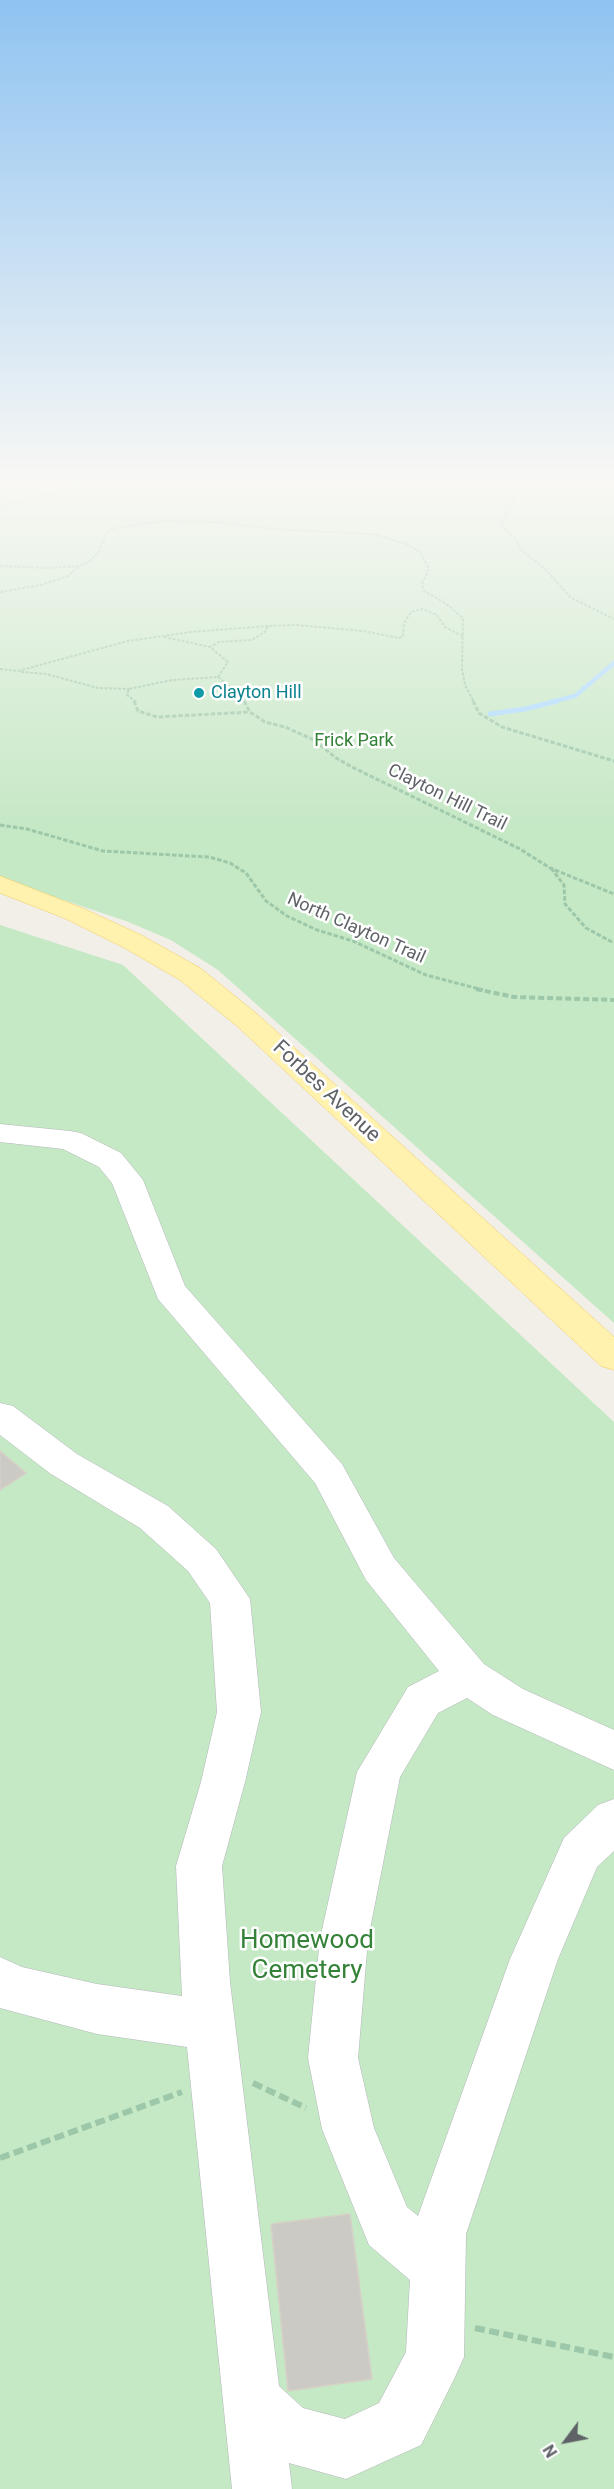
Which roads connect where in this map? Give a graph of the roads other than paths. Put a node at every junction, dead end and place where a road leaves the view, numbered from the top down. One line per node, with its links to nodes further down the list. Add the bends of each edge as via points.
1 (0, 884): 3 (main road, Forbes Avenue, via 74,913 190,974 256,1028)
2 (0, 1133): 5 (lane, via 70,1140 110,1160 127,1180 170,1291 329,1474 380,1569)
3 (614, 1356)
4 (0, 1416): 9 (lane, via 64,1464 154,1517 202,1560 230,1599 239,1712 199,1866 205,1982)
5 (469, 1677): 6 (lane, via 508,1702); 10 (lane, via 423,1700 379,1772 344,1939 333,2058 348,2129 388,2226)
6 (614, 1751)
7 (614, 1820): 10 (lane, via 580,1854 534,1959 439,2234)
8 (0, 1981): 9 (lane, via 13,1989 97,2009)
9 (214, 2056): 11 (lane)
10 (437, 2294): 11 (lane, via 435,2357 400,2424 346,2449 286,2433)
11 (254, 2403): 12 (lane)
12 (262, 2489)

